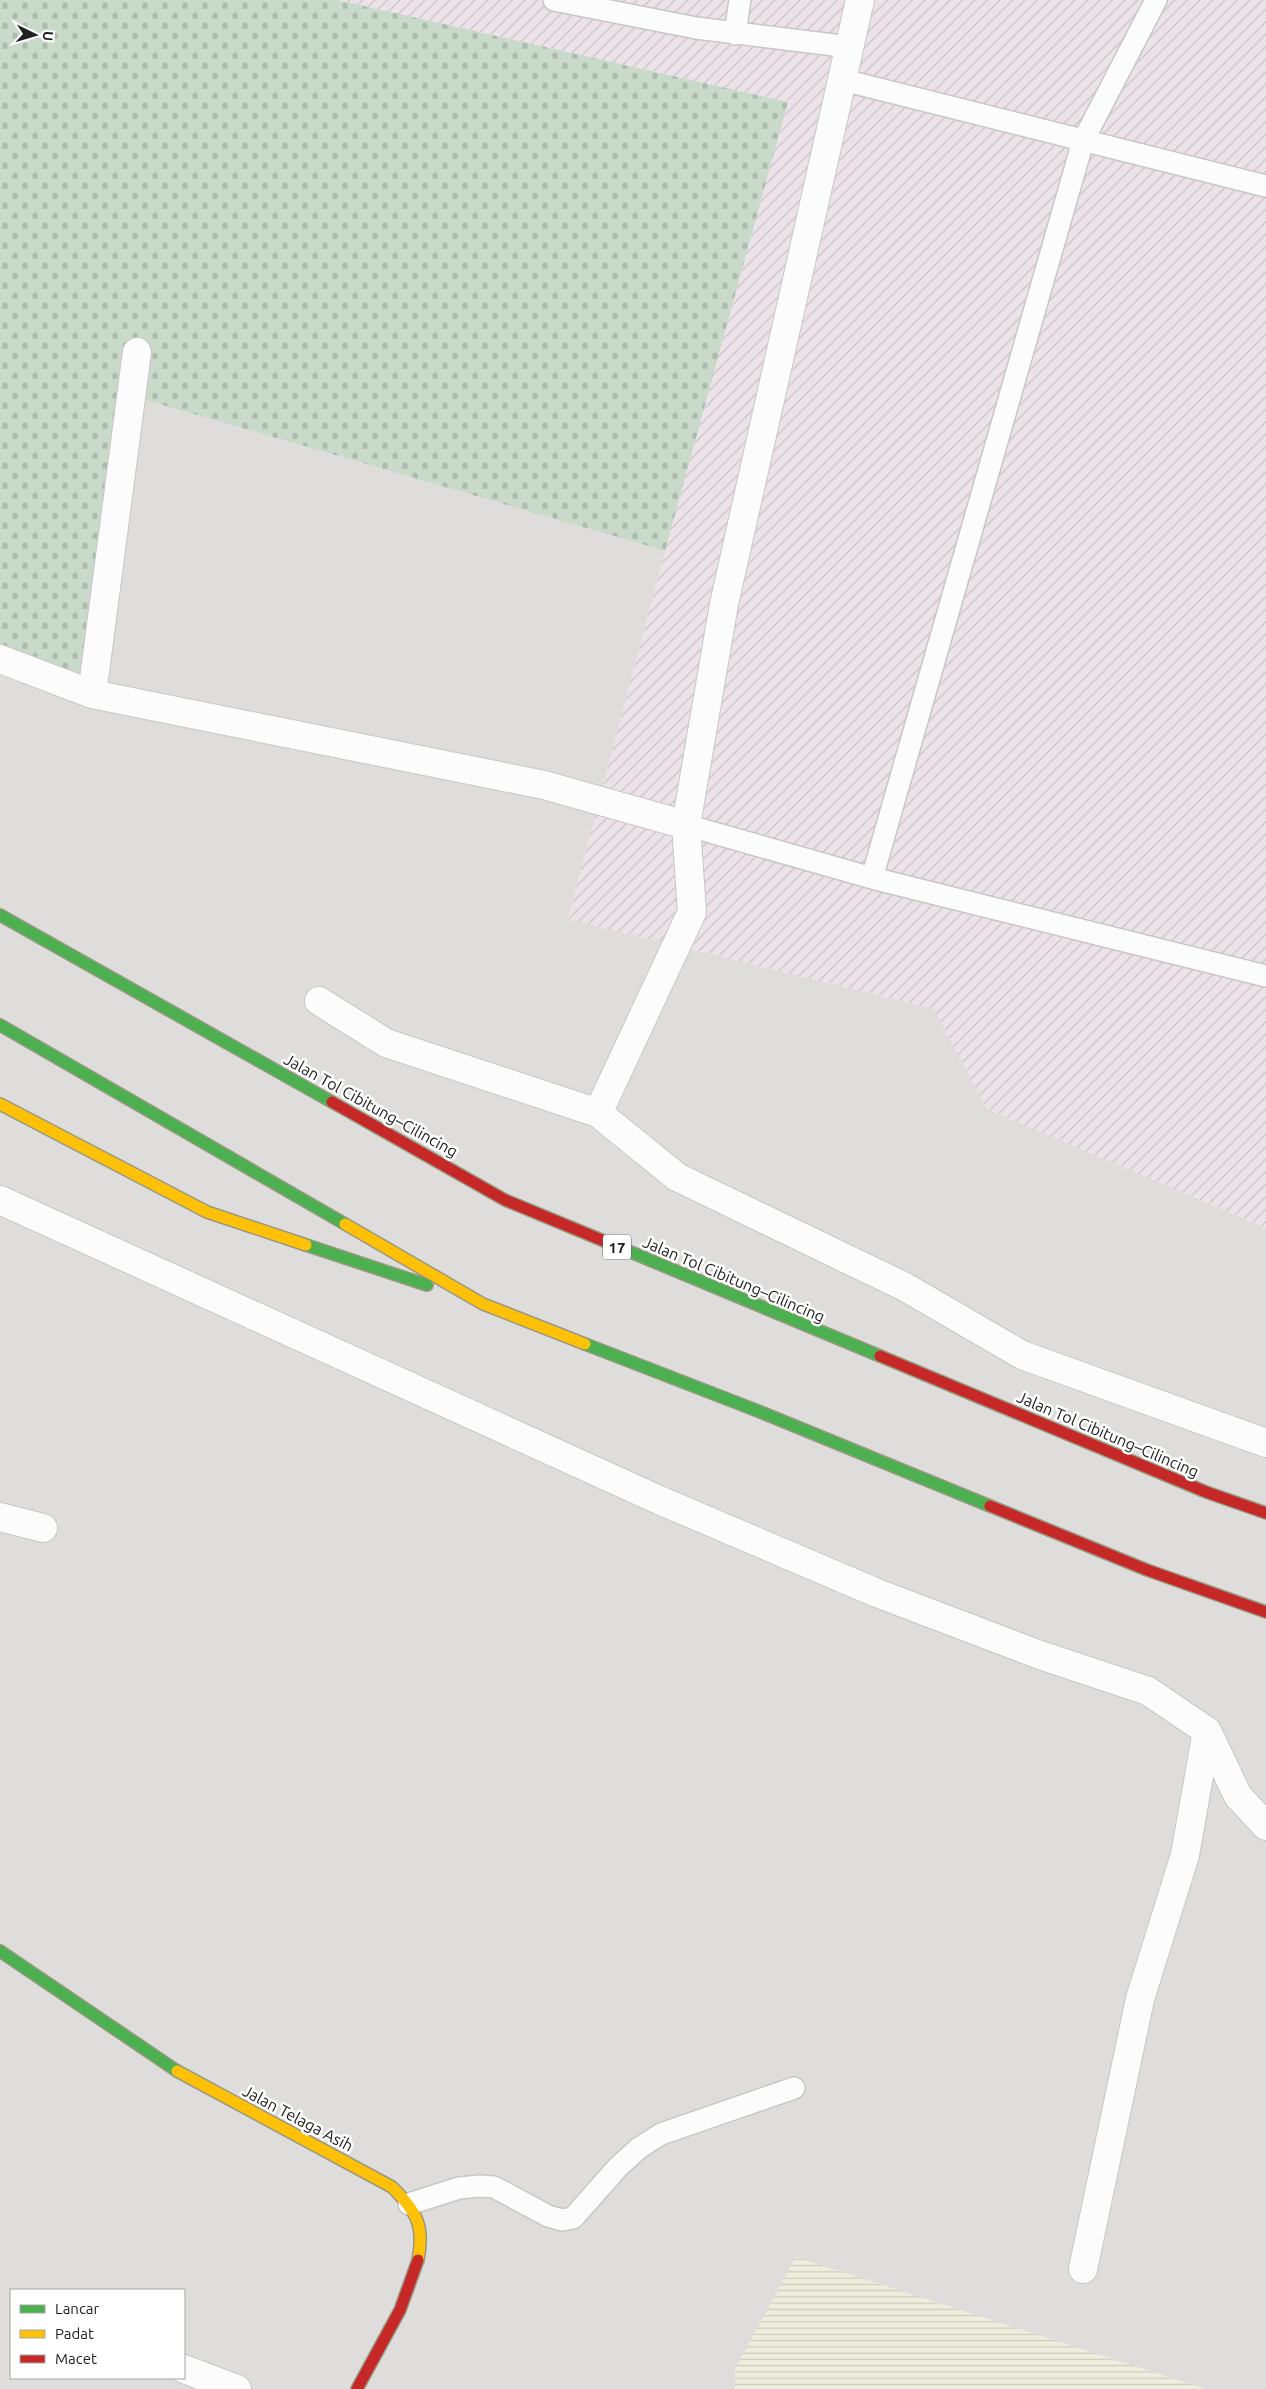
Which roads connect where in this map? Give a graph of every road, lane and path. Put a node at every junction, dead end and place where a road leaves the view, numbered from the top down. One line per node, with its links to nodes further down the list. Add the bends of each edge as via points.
1 (554, 0): 5 (lane)
2 (740, 0): 5 (lane)
3 (860, 0): 6 (street)
4 (1156, 0): 8 (lane)
5 (734, 34): 6 (lane)
6 (850, 47): 7 (street)
7 (843, 80): 8 (lane); 13 (street, via 724,604)
8 (1083, 141): 9 (lane); 14 (lane)
9 (1266, 186)
10 (137, 352): 12 (street)
11 (0, 659): 12 (street)
12 (92, 694): 13 (street, via 544,785)
13 (686, 824): 14 (lane); 20 (street, via 692,912)
14 (872, 878): 16 (lane)
15 (0, 915): 24 (main road, Jalan Tol Cibitung–Cilincing / 17, via 505,1200 1196,1489)
16 (1266, 976)
17 (319, 1001): 20 (street, via 386,1044)
18 (0, 1025): 22 (main road)
19 (0, 1104): 22 (main road, via 207,1212)
20 (598, 1113): 23 (street, via 677,1176 904,1287 1022,1355)
21 (0, 1200): 28 (street, via 686,1511 877,1593 1040,1655 1148,1691)
22 (483, 1304): 27 (main road, via 758,1411 1146,1570)
23 (1266, 1443)
24 (1266, 1513)
25 (0, 1517): 26 (street)
26 (43, 1528)
27 (1266, 1612)
28 (1207, 1731): 29 (street, via 1238,1796); 33 (street, via 1185,1855 1140,1999)
29 (1266, 1826)
30 (0, 1951): 32 (main road, Jalan Telaga Asih, via 191,2080 392,2186)
31 (794, 2088): 32 (lane, via 661,2134 639,2148 618,2168 573,2218 562,2220 548,2216 494,2187 459,2188)
32 (409, 2204): 36 (main road, Jalan Telaga Asih, via 420,2226 422,2252 416,2278)
33 (1083, 2270)
34 (185, 2369): 35 (street)
35 (237, 2389)
36 (357, 2389)

